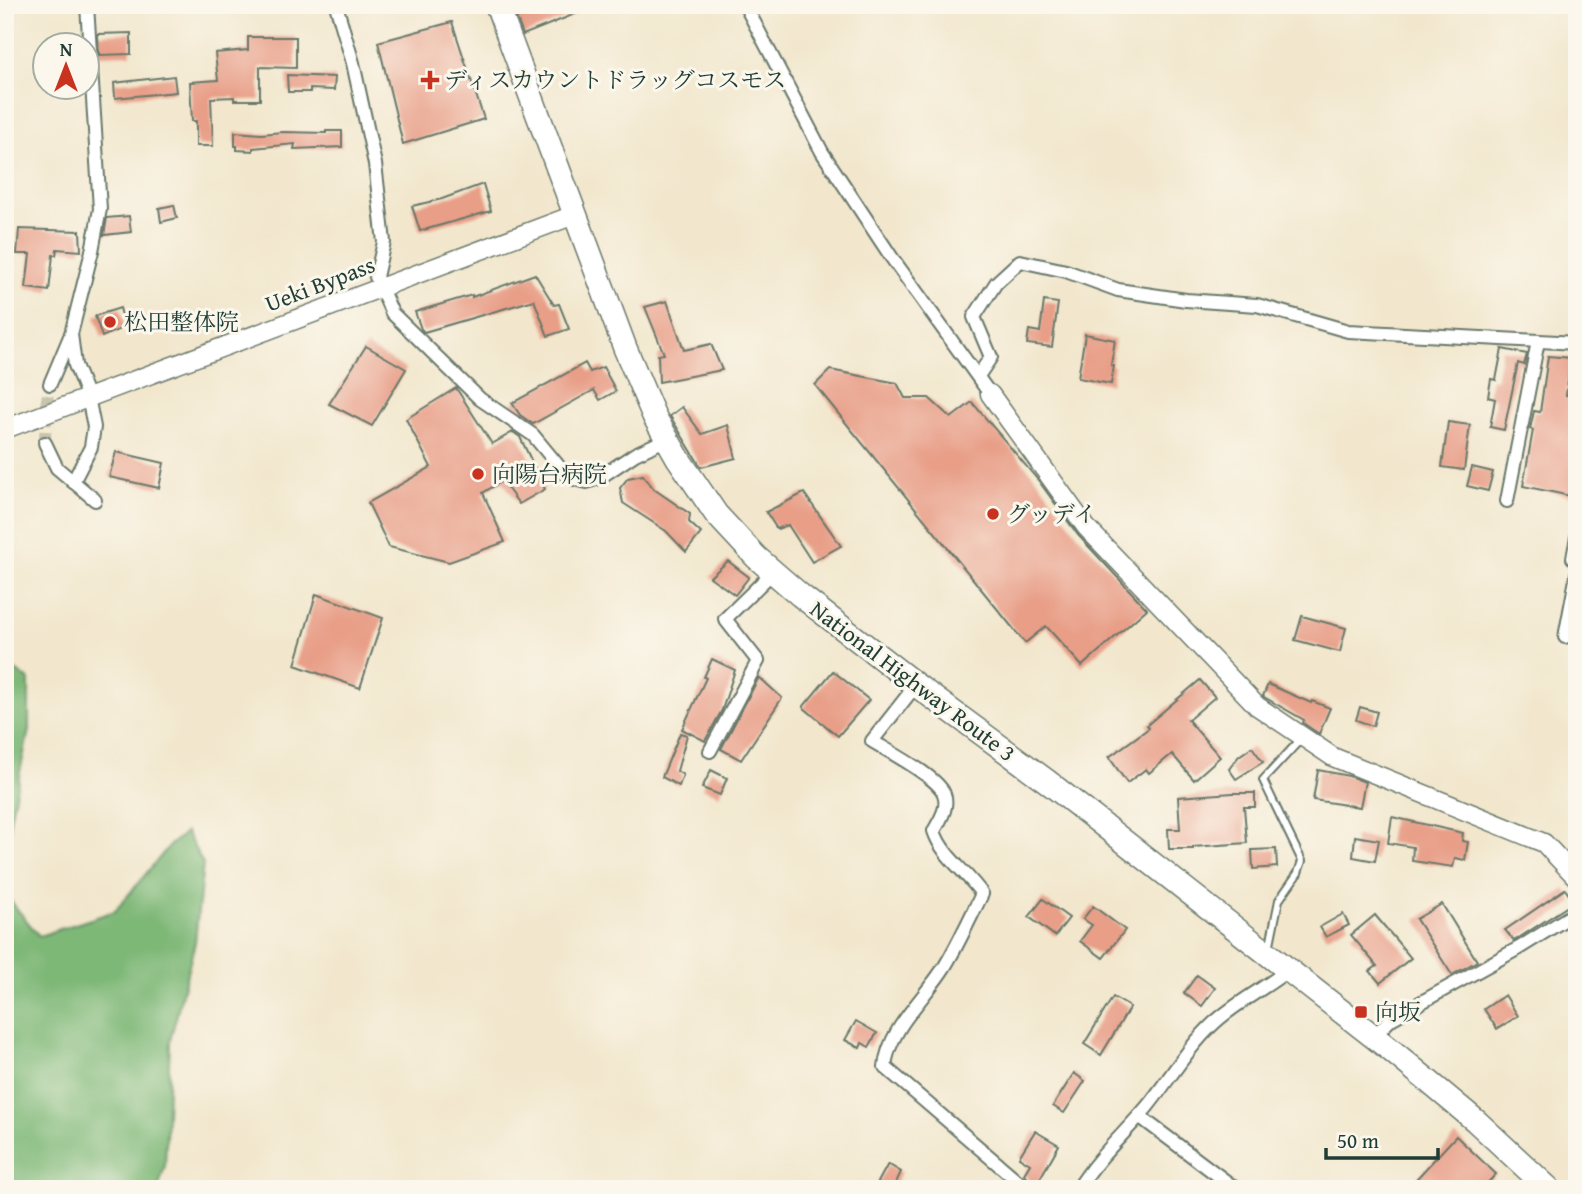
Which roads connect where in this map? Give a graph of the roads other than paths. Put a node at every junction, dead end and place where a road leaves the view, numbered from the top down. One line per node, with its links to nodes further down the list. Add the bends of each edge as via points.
1 (88, 5): 7 (street, via 100,209)
2 (337, 5): 6 (street, via 375,164 383,232 376,276)
3 (497, 5): 5 (highway, National Highway Route 3)
4 (745, 5): 10 (street, via 822,152)
5 (574, 215): 6 (street, Ueki Bypass); 15 (highway, National Highway Route 3, via 625,348)
6 (380, 288): 13 (street, Ueki Bypass); 15 (street, via 398,321 480,399 534,435 566,475 587,481 599,478)
7 (71, 334): 11 (street); 13 (street, via 75,365)
8 (1538, 341): 9 (street); 10 (street, via 1348,331 1257,306 1118,290 1020,261 996,284 974,317 990,357); 19 (street)
9 (1577, 343)
10 (978, 376): 12 (street)
11 (50, 384)
12 (990, 394): 26 (street, via 1086,527 1257,706)
13 (88, 397): 14 (street, Ueki Bypass); 17 (street, via 94,427 92,447)
14 (5, 429)
15 (667, 439): 22 (highway, National Highway Route 3, via 716,514)
16 (45, 443): 17 (street, via 57,468)
17 (73, 482): 18 (street)
18 (95, 500)
19 (1507, 501)
20 (1577, 537): 21 (street, via 1573,558)
21 (1577, 562)
22 (773, 572): 25 (highway, National Highway Route 3); 27 (street, via 724,619 758,661)
23 (1577, 574): 24 (street)
24 (1565, 637)
25 (916, 685): 30 (highway, National Highway Route 3); 35 (street, via 872,741 934,781 944,793 945,809 934,831 938,844 982,894 946,965 898,1032 886,1067)
26 (1303, 737): 28 (street, via 1333,757 1544,844); 30 (lane, via 1263,780 1302,861 1279,900)
27 (710, 751)
28 (1577, 878)
29 (1577, 912): 32 (street, via 1391,1020)
30 (1268, 954): 31 (highway, National Highway Route 3)
31 (1288, 970): 32 (highway, National Highway Route 3); 33 (street, via 1211,1026)
32 (1373, 1037): 34 (highway, National Highway Route 3, via 1476,1121)
33 (1139, 1116): 36 (street); 37 (street)
34 (1539, 1185)
35 (1027, 1189)
36 (1077, 1189)
37 (1236, 1189)

